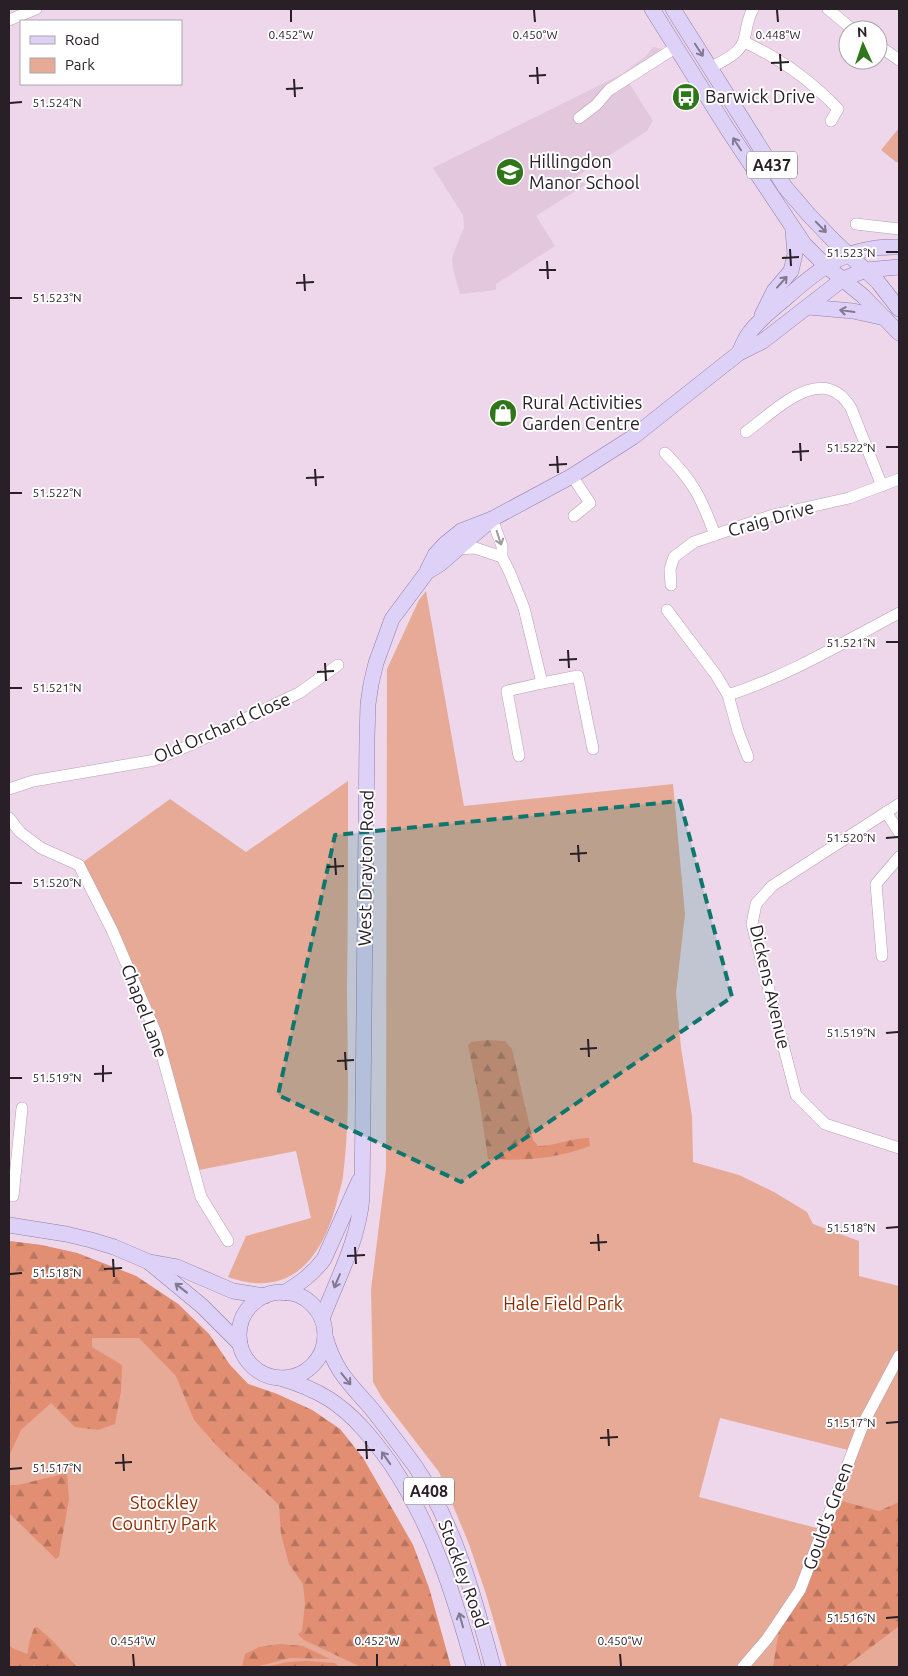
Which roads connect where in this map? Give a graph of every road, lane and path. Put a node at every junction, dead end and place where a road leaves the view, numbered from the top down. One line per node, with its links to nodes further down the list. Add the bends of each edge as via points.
1 (36, 9): 6 (street)
2 (652, 9): 9 (main road, A437)
3 (673, 9): 12 (main road, A437, one-way to 12)
4 (753, 9): 8 (street, via 746,24)
5 (828, 9): 7 (street)
6 (9, 20)
7 (841, 20)
8 (744, 42): 12 (street, via 736,52); 14 (street, via 787,65 826,97 838,109)
9 (676, 48): 13 (street, via 609,90); 16 (main road, A437, one-way to 9)
10 (888, 52): 11 (street)
11 (899, 60)
12 (710, 68): 19 (main road, A437, one-way to 19, via 785,187)
13 (579, 118)
14 (830, 121)
15 (856, 224): 17 (street)
16 (793, 229): 20 (main road, A437); 27 (main road, West Drayton Road, one-way to 16, via 774,291 791,271 795,254)
17 (899, 229)
18 (899, 247): 19 (main road, West Drayton Road)
19 (848, 254): 20 (main road, West Drayton Road); 22 (main road, A437)
20 (825, 265): 23 (main road, A437); 27 (main road, West Drayton Road)
21 (899, 266): 22 (main road, West Drayton Road)
22 (866, 270): 23 (main road, West Drayton Road); 25 (main road, A437)
23 (843, 279): 24 (main road, West Drayton Road); 26 (main road, A437)
24 (808, 308): 26 (main road, one-way to 24, via 838,309); 29 (main road, West Drayton Road, via 763,341)
25 (899, 308)
26 (885, 318): 28 (main road, A437)
27 (758, 324): 29 (main road, West Drayton Road, via 749,333)
28 (899, 333)
29 (739, 353): 32 (main road, West Drayton Road, via 633,437)
30 (746, 432): 34 (street, via 803,391 832,390 842,396 851,408)
31 (665, 453): 37 (street, via 698,492)
32 (572, 476): 35 (street, via 590,503); 36 (main road, West Drayton Road)
33 (899, 479): 34 (street, Craig Drive)
34 (882, 486): 37 (street, Craig Drive)
35 (574, 516)
36 (492, 519): 38 (main road, West Drayton Road); 39 (street, one-way to 39, via 502,546); 40 (main road, West Drayton Road, via 461,531 435,555)
37 (715, 534): 41 (street, Craig Drive, via 694,542 674,557 670,569)
38 (458, 549): 39 (street, via 476,548); 40 (main road, West Drayton Road)
39 (502, 557): 45 (street, via 524,608)
40 (427, 572): 60 (main road, West Drayton Road, via 392,619 376,662 368,704)
41 (671, 585)
42 (667, 610): 46 (street)
43 (899, 613): 46 (street, via 808,661)
44 (338, 665): 50 (street, Old Orchard Close, via 299,693 155,760 33,780)
45 (542, 683): 47 (street, via 578,676); 48 (street, via 507,691)
46 (728, 695): 49 (street)
47 (593, 750)
48 (519, 756)
49 (748, 757)
50 (9, 789)
51 (899, 804): 52 (street, Dickens Avenue)
52 (886, 812): 54 (street); 58 (street, Dickens Avenue, via 772,886 756,904 752,924 796,1095 826,1124)
53 (9, 818): 63 (street, Chapel Lane, via 20,832 42,848 78,865 112,930 156,1033 201,1197)
54 (899, 832)
55 (899, 857): 56 (street, via 876,884)
56 (882, 956)
57 (22, 1108): 59 (street)
58 (899, 1148)
59 (13, 1150): 61 (street)
60 (361, 1178): 65 (main road, West Drayton Road, via 318,1268); 67 (main road, West Drayton Road, one-way to 67, via 360,1217 354,1242)
61 (13, 1196)
62 (9, 1225): 64 (main road, via 83,1238)
63 (228, 1241)
64 (149, 1262): 66 (main road, via 177,1267 233,1291); 69 (main road, one-way to 64, via 202,1306)
65 (284, 1293): 66 (main road); 67 (main road, via 309,1302)
66 (265, 1296): 69 (main road, via 251,1305 243,1317)
67 (322, 1320): 68 (main road)
68 (325, 1336): 71 (main road, via 321,1352 310,1368 296,1376); 73 (main road, Stockley Road / A408, one-way to 73, via 341,1374 415,1467 436,1502 476,1606)
69 (240, 1344): 71 (main road, via 255,1369)
70 (899, 1356): 74 (street, Gould's Green, via 858,1437 800,1590 767,1639)
71 (280, 1378): 72 (main road, Stockley Road / A408, one-way to 71, via 436,1547 396,1472 374,1440 344,1410 316,1391)
72 (474, 1667)
73 (493, 1667)
74 (743, 1667)

